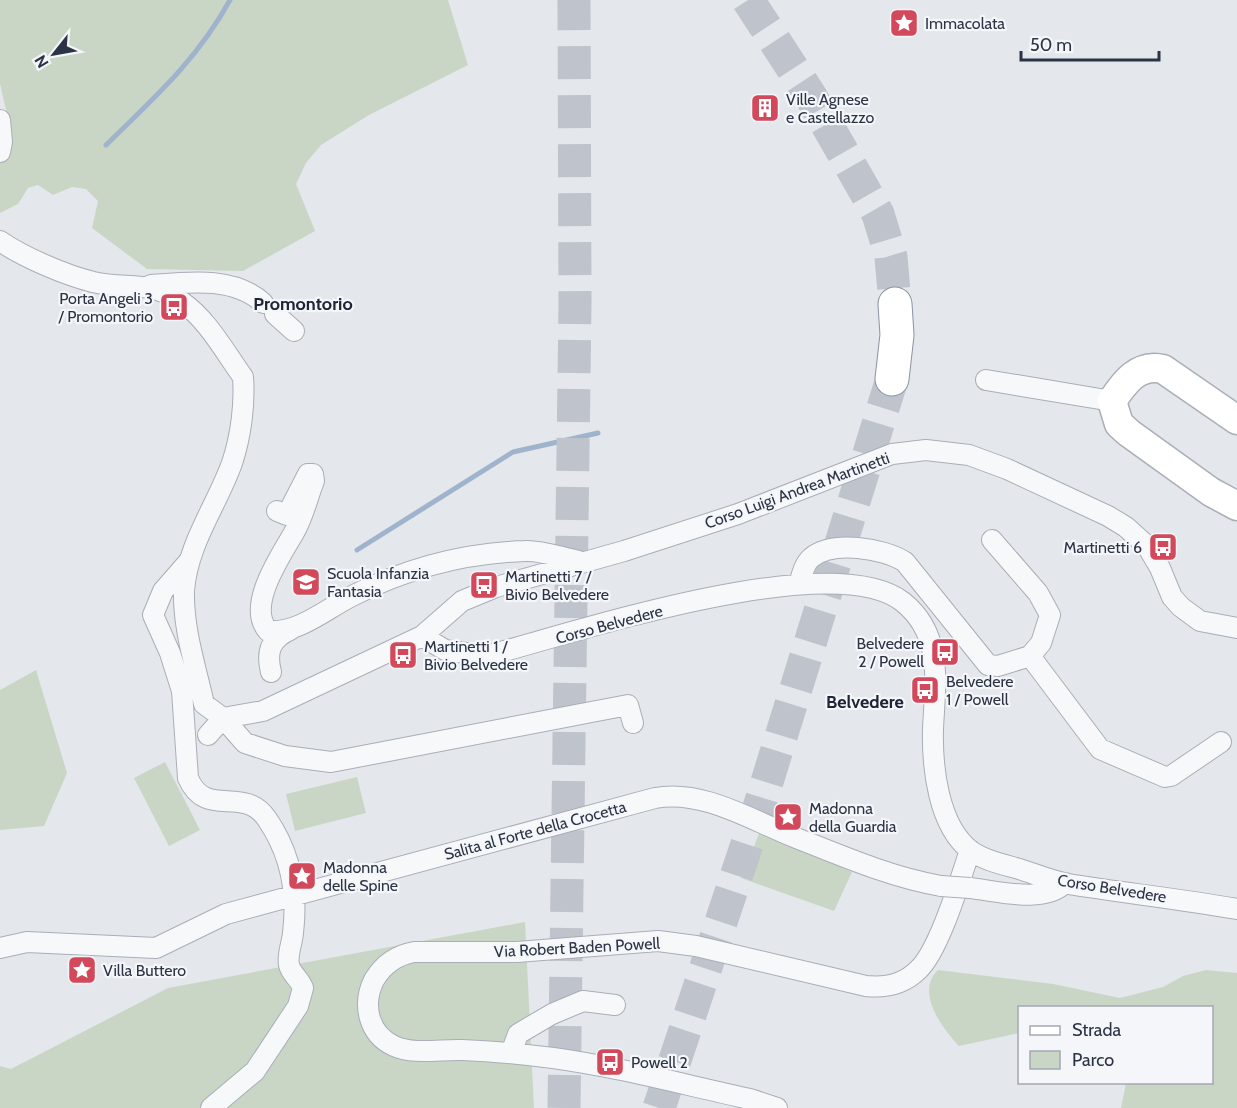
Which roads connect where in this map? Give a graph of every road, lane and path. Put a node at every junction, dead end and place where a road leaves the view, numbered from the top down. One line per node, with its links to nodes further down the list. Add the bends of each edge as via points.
1 (0, 120): 2 (street)
2 (0, 152)
3 (0, 241): 4 (street, via 21,254 93,281)
4 (148, 285): 6 (street, via 230,285 257,297); 14 (street, via 183,303 196,315 243,376 240,428 232,462)
5 (895, 304): 7 (highway, via 897,335)
6 (294, 331)
7 (892, 379)
8 (986, 380): 9 (street)
9 (1112, 401): 10 (street, via 1137,372 1156,367); 11 (street, via 1119,424 1129,433)
10 (1237, 420)
11 (1237, 506)
12 (277, 511): 18 (street, via 286,515 308,474 313,474 300,520 274,567 259,613 268,631)
13 (992, 540): 20 (street, via 1038,593 1050,615 1041,643)
14 (190, 560): 22 (street, via 184,591 186,621 204,704); 28 (street, via 177,572 156,606 154,621 182,691 188,778 193,790 204,799 244,801 267,818 292,872)
15 (585, 562): 17 (street, Corso Luigi Andrea Martinetti, via 738,514 892,454 926,450 969,455 1108,516 1147,546 1181,607 1200,621); 18 (street, Corso Luigi Andrea Martinetti, via 526,551 443,562 414,569 352,596); 19 (street, Corso Luigi Andrea Martinetti, via 496,587 462,602)
16 (799, 584): 19 (street, Corso Belvedere, via 725,594 486,656 445,650); 20 (street, via 810,560 826,550 892,553 905,562 988,665 998,666); 26 (street, Corso Belvedere, via 885,592 905,604 925,630 936,654 932,755 937,791 949,822)
17 (1237, 628)
18 (290, 630): 21 (street, Corso Luigi Andrea Martinetti, via 272,645 267,657)
19 (422, 636): 22 (street, Corso Luigi Andrea Martinetti, via 263,711)
20 (1030, 656): 25 (street, via 1100,749 1165,777)
21 (271, 672)
22 (223, 717): 23 (street, via 246,743 285,756 331,762 628,705); 24 (street)
23 (633, 723)
24 (208, 735)
25 (1221, 742)
26 (970, 850): 27 (street, Corso Belvedere, via 988,860); 32 (street, Via Robert Baden Powell, via 928,958 912,975 888,986 866,986 696,946 658,941 517,952 414,952 392,960 375,978 368,1002 369,1017 376,1031 394,1046)
27 (1065, 884): 28 (street, Salita al Forte della Crocetta, bridge, via 1058,891 1041,894 941,886 892,875 723,808 677,795 517,834); 29 (street, Corso Belvedere)
28 (296, 897): 30 (street, Salita al Forte della Crocetta, via 226,914 156,948 27,942); 33 (street, via 289,963 301,982 301,1000 255,1071)
29 (1237, 909)
30 (0, 948)
31 (615, 1005): 32 (street, via 583,1001 552,1014 518,1034)
32 (511, 1053): 34 (street, Via Robert Baden Powell, via 613,1069)
33 (211, 1108)
34 (777, 1108)

